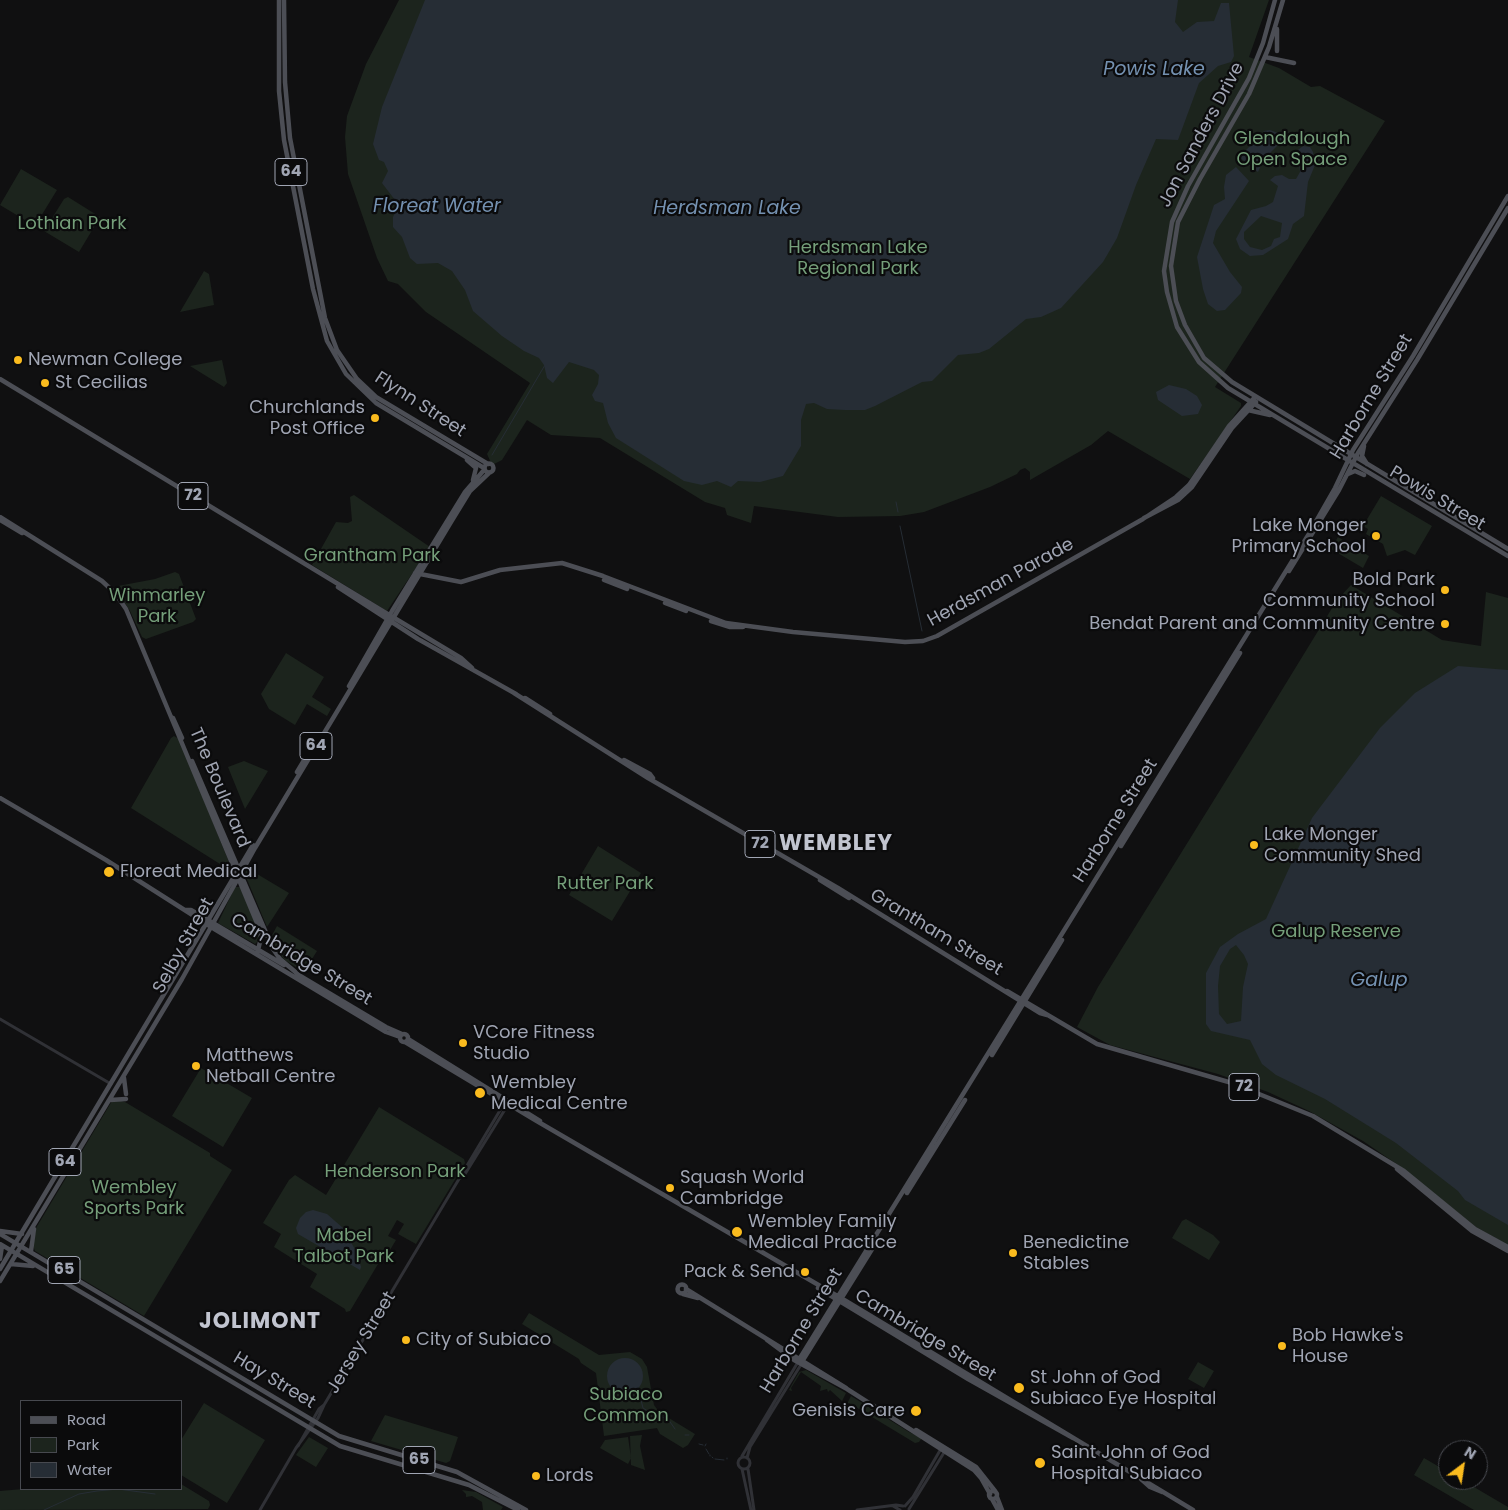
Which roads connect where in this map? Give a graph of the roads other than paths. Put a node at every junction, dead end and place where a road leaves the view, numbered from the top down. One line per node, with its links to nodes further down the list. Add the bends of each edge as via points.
1 (279, 0): 22 (main road, Flynn Street / 64, via 279,91 284,140 313,289 327,341 357,386)
2 (284, 0): 19 (main road, Flynn Street / 64, via 284,82 290,138 325,318 339,354 353,375)
3 (1275, 0): 17 (main road, Jon Sanders Drive, via 1263,44 1249,78 1181,199 1167,243 1165,283 1177,326 1199,362)
4 (1283, 0): 5 (main road, Jon Sanders Drive)
5 (1278, 20): 6 (main road); 7 (main road, Jon Sanders Drive)
6 (1277, 51)
7 (1265, 57): 8 (main road); 15 (main road, Jon Sanders Drive, via 1249,94 1178,222 1172,247 1176,301 1194,344)
8 (1294, 63)
9 (1508, 196): 11 (main road, Harborne Street)
10 (1508, 208): 12 (main road, Harborne Street)
11 (1485, 235): 12 (main road); 13 (main road, Harborne Street)
12 (1491, 238): 14 (main road, Harborne Street)
13 (1430, 325): 14 (main road); 26 (main road, Harborne Street)
14 (1436, 329): 24 (main road, Harborne Street)
15 (1210, 363): 17 (main road); 18 (main road, Jon Sanders Drive)
16 (0, 380): 40 (main road, Grantham Street / 72)
17 (1220, 381): 20 (main road, Jon Sanders Drive)
18 (1257, 398): 20 (main road, Herdsman Parade); 26 (main road, Jon Sanders Drive)
19 (386, 402): 22 (main road); 29 (main road, Flynn Street / 64)
20 (1252, 402): 21 (main road, Herdsman Parade); 23 (main road, Jon Sanders Drive); 36 (main road, Herdsman Parade, via 1229,426 1189,485 1176,498)
21 (1247, 410): 23 (main road); 36 (main road, Herdsman Parade, via 1192,487 1178,500)
22 (392, 413): 25 (main road, Flynn Street / 64)
23 (1278, 418): 28 (main road, Jon Sanders Drive)
24 (1364, 445): 27 (main road, Harborne Street); 30 (main road, via 1362,456)
25 (460, 454): 31 (main road, Flynn Street / 64); 34 (main road, 64, via 476,468)
26 (1351, 455): 27 (main road, Jon Sanders Drive); 28 (main road, Harborne Street)
27 (1356, 458): 28 (main road, Harborne Street); 30 (main road, Powis Street)
28 (1350, 463): 32 (main road, Harborne Street); 33 (main road, Powis Street); 47 (main road, Harborne Street)
29 (488, 464): 31 (main road, 64); 31 (main road, via 494,468)
30 (1368, 465): 37 (main road, Powis Street)
31 (486, 470): 34 (main road, Selby Street / 64); 39 (main road, Selby Street / 64)
32 (1348, 474): 33 (main road, via 1355,471); 47 (main road, Harborne Street)
33 (1372, 476): 38 (main road, Powis Street)
34 (471, 483): 39 (main road, Selby Street / 64)
35 (0, 518): 42 (main road, The Boulevard, via 102,580 120,600)
36 (1143, 519): 39 (main road, Herdsman Parade, via 926,640 905,642 721,625 562,563 500,570 461,582)
37 (1508, 549)
38 (1508, 556)
39 (417, 574): 40 (main road, Selby Street / 64)
40 (391, 619): 42 (main road, Selby Street / 64); 47 (main road, Grantham Street / 72, via 461,658 539,710)
41 (0, 798): 43 (main road, Cambridge Street)
42 (238, 873): 43 (main road, Selby Street / 64); 44 (main road, Selby Street / 64); 45 (main road, The Boulevard, via 260,932); 46 (main road, The Boulevard, via 273,949)
43 (208, 923): 44 (main road, Cambridge Street); 51 (main road, Selby Street / 64)
44 (213, 926): 45 (main road, Cambridge Street); 50 (main road, Selby Street / 64)
45 (257, 952): 46 (main road, Cambridge Street); 49 (main road, Cambridge Street, via 386,1032)
46 (299, 975): 49 (main road, Cambridge Street)
47 (1023, 1001): 54 (main road, Grantham Street / 72, via 1080,1035 1113,1050 1196,1071 1286,1104 1355,1140); 73 (main road, Harborne Street)
48 (0, 1019): 51 (street)
49 (401, 1036): 53 (main road, Cambridge Street, via 407,1035 407,1040)
50 (124, 1077): 52 (main road, Selby Street / 64); 52 (main road, via 126,1096)
51 (111, 1086): 57 (main road, Selby Street / 64)
52 (110, 1100): 55 (main road, Selby Street / 64)
53 (508, 1102): 73 (main road, Cambridge Street); 79 (street, Jersey Street)
54 (1396, 1168): 61 (main road, 72, via 1412,1176 1475,1229); 64 (main road, 72, via 1472,1231)
55 (35, 1226): 60 (main road, Selby Street / 64); 63 (main road)
56 (0, 1233): 57 (main road); 58 (main road, 65)
57 (22, 1234): 58 (main road, Selby Street / 64)
58 (16, 1243): 60 (main road, 65); 62 (main road, Selby Street / 64)
59 (1, 1245): 62 (main road, 65); 66 (main road)
60 (22, 1247): 63 (main road, Hay Street / 65); 65 (main road, Selby Street / 64)
61 (1508, 1247)
62 (11, 1251): 65 (main road, 65); 69 (main road, Selby Street / 64)
63 (32, 1251): 76 (main road, Hay Street / 65)
64 (1508, 1251)
65 (17, 1254): 67 (main road, Selby Street / 64); 68 (main road, Hay Street / 65)
66 (0, 1259)
67 (11, 1264): 68 (main road); 70 (main road, Selby Street / 64)
68 (37, 1266): 77 (main road, Hay Street / 65)
69 (0, 1269)
70 (0, 1281)
71 (686, 1289): 72 (main road); 72 (main road, via 683,1285 678,1287 678,1292); 74 (main road)
72 (683, 1294): 74 (main road)
73 (839, 1299): 75 (main road, Harborne Street); 98 (main road, Cambridge Street)
74 (702, 1300): 75 (main road)
75 (801, 1361): 81 (main road); 82 (street, Harborne Street); 83 (street, Harborne Street)
76 (250, 1383): 77 (main road); 78 (main road); 79 (main road, Hay Street / 65)
77 (236, 1385): 78 (main road, Hay Street / 65)
78 (255, 1396): 80 (main road, Hay Street / 65)
79 (314, 1421): 80 (street, Jersey Street); 91 (main road, Hay Street / 65, via 345,1438 457,1472)
80 (309, 1428): 89 (street, Jersey Street); 90 (main road, Hay Street / 65, via 360,1454 469,1485)
81 (944, 1449): 86 (main road, via 976,1472); 88 (street); 95 (street)
82 (742, 1456): 83 (street); 84 (street, via 739,1462)
83 (747, 1458): 85 (street)
84 (742, 1469): 85 (street); 92 (street)
85 (748, 1469): 92 (street)
86 (995, 1498): 96 (main road); 97 (main road)
87 (892, 1506): 88 (street); 93 (street); 94 (street)
88 (904, 1506): 94 (street); 95 (street)
89 (260, 1510)
90 (518, 1510)
91 (526, 1510)
92 (752, 1510)
93 (857, 1510)
94 (900, 1510)
95 (909, 1510)
96 (998, 1510)
97 (1002, 1510)
98 (1193, 1510)

